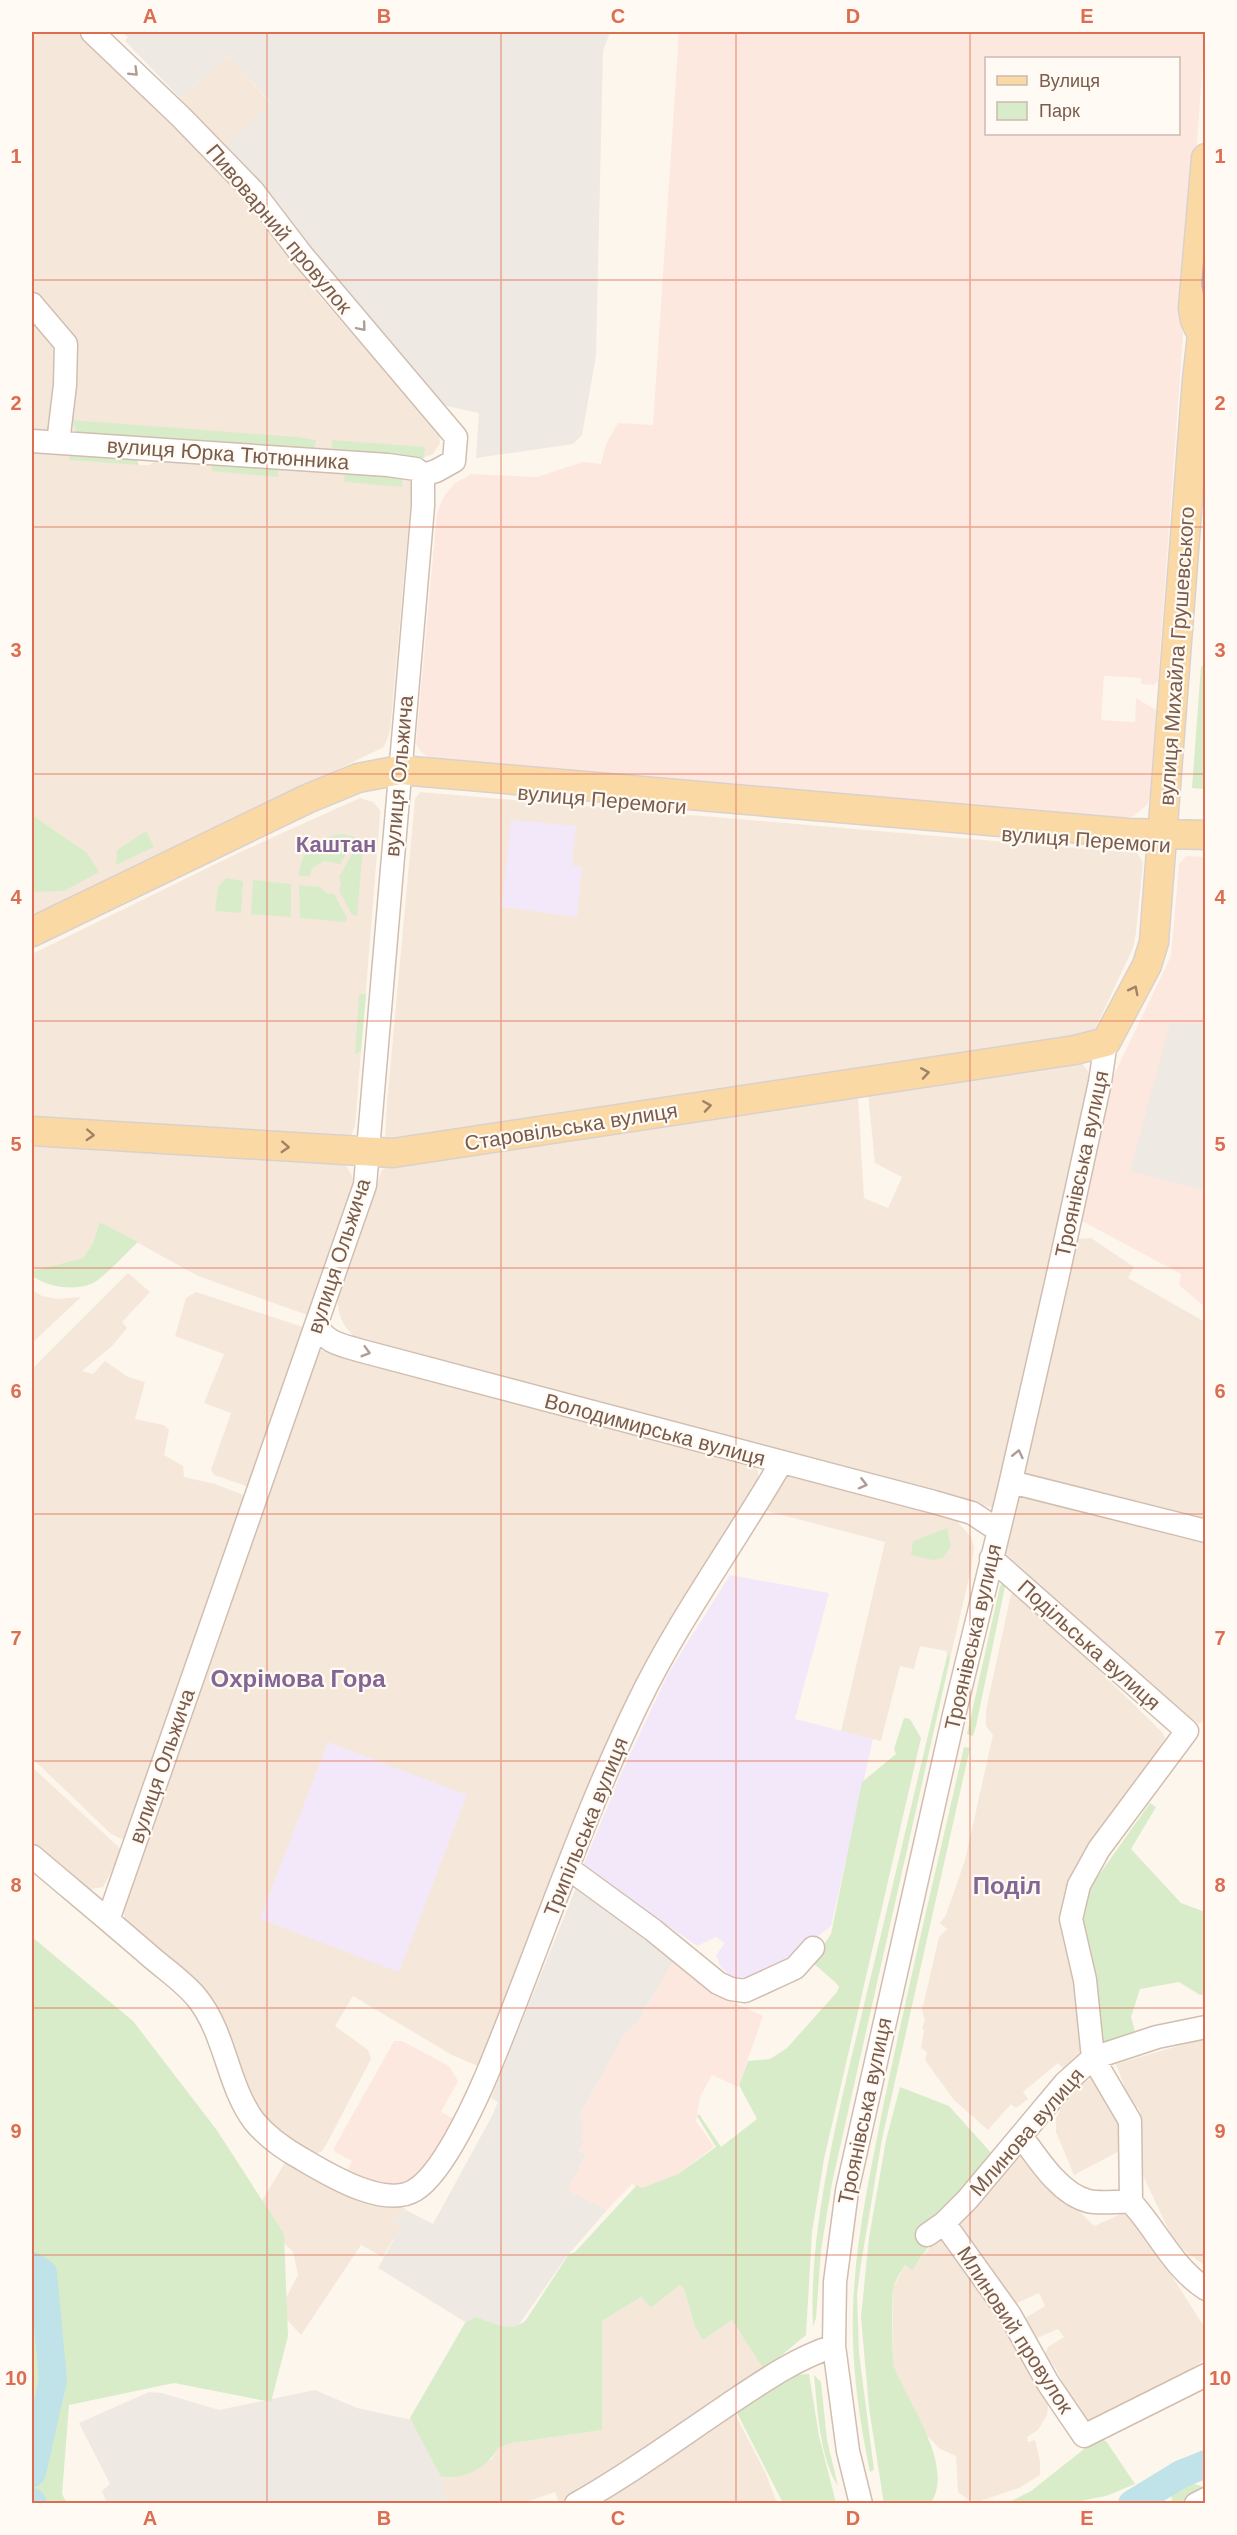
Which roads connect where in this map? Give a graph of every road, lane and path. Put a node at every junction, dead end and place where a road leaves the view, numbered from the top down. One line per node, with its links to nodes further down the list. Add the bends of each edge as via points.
1 (92, 32): 7 (street, Пивоварний провулок, one-way to 7, via 253,191 456,437 454,461)
2 (1206, 158): 4 (main road, вулиця Михайла Грушевського, via 1193,308)
3 (32, 304): 6 (street, via 66,344)
4 (1204, 338): 10 (main road, вулиця Михайла Грушевського)
5 (32, 441): 6 (street, вулиця Юрка Тютюнника)
6 (58, 443): 7 (street, вулиця Юрка Тютюнника, via 388,465 416,469)
7 (423, 475): 8 (street, вулиця Ольжича)
8 (399, 776): 10 (main road, вулиця Перемоги); 12 (main road, вулиця Перемоги, via 358,778 307,799); 13 (street, вулиця Перемоги, via 349,793); 16 (street, вулиця Ольжича)
9 (1206, 835): 10 (main road, вулиця Перемоги)
10 (1163, 842): 11 (main road, вулиця Перемоги); 14 (main road, Троянівська вулиця, one-way to 10, via 1147,965 1154,942)
11 (1206, 845)
12 (32, 932)
13 (32, 945)
14 (1106, 1042): 16 (main road, Старовільська вулиця, one-way to 14, via 393,1153 467,1143 1075,1050); 19 (street, Троянівська вулиця, one-way to 14, via 1091,1126)
15 (32, 1131): 16 (main road, Старовільська вулиця, one-way to 16)
16 (369, 1152): 17 (street, вулиця Ольжича, via 365,1185)
17 (317, 1325): 18 (street, Володимирська вулиця, one-way to 18, via 330,1340 358,1350); 26 (street, вулиця Ольжича)
18 (781, 1463): 20 (street, Володимирська вулиця, one-way to 20, via 972,1513); 25 (street, Трипільська вулиця, via 663,1654)
19 (1011, 1482): 20 (street, Троянівська вулиця); 21 (street)
20 (998, 1530): 22 (street, Троянівська вулиця)
21 (1206, 1531)
22 (992, 1558): 23 (street, Подільська вулиця); 34 (street, Троянівська вулиця, via 875,2058 848,2191 835,2282)
23 (1196, 1730): 29 (street, Подільська вулиця, via 1099,1849 1079,1885 1071,1919 1085,1980)
24 (32, 1856): 26 (street)
25 (568, 1868): 26 (street, Трипільська вулиця, via 485,2080 437,2167 419,2188 406,2195 369,2193 271,2139 246,2109 218,2036 197,1997); 27 (street, via 731,1989 745,1991 795,1968)
26 (108, 1920)
27 (813, 1948)
28 (1206, 2027): 29 (street, Млинова вулиця, via 1157,2037)
29 (1093, 2058): 30 (street, Млинова вулиця, via 1065,2083); 31 (street, Подільська вулиця, via 1130,2121)
30 (1022, 2137): 31 (street, via 1044,2167 1070,2192 1088,2201); 32 (street, Млинова вулиця)
31 (1131, 2202): 33 (street, via 1190,2279)
32 (935, 2229): 35 (street, Млиновий провулок, via 1010,2315 1048,2383 1084,2436)
33 (1206, 2289)
34 (834, 2346): 37 (street, via 774,2372); 38 (street, Троянівська вулиця, via 848,2451)
35 (1206, 2374)
36 (1206, 2499): 39 (street)
37 (576, 2504)
38 (861, 2504)
39 (1196, 2504)

